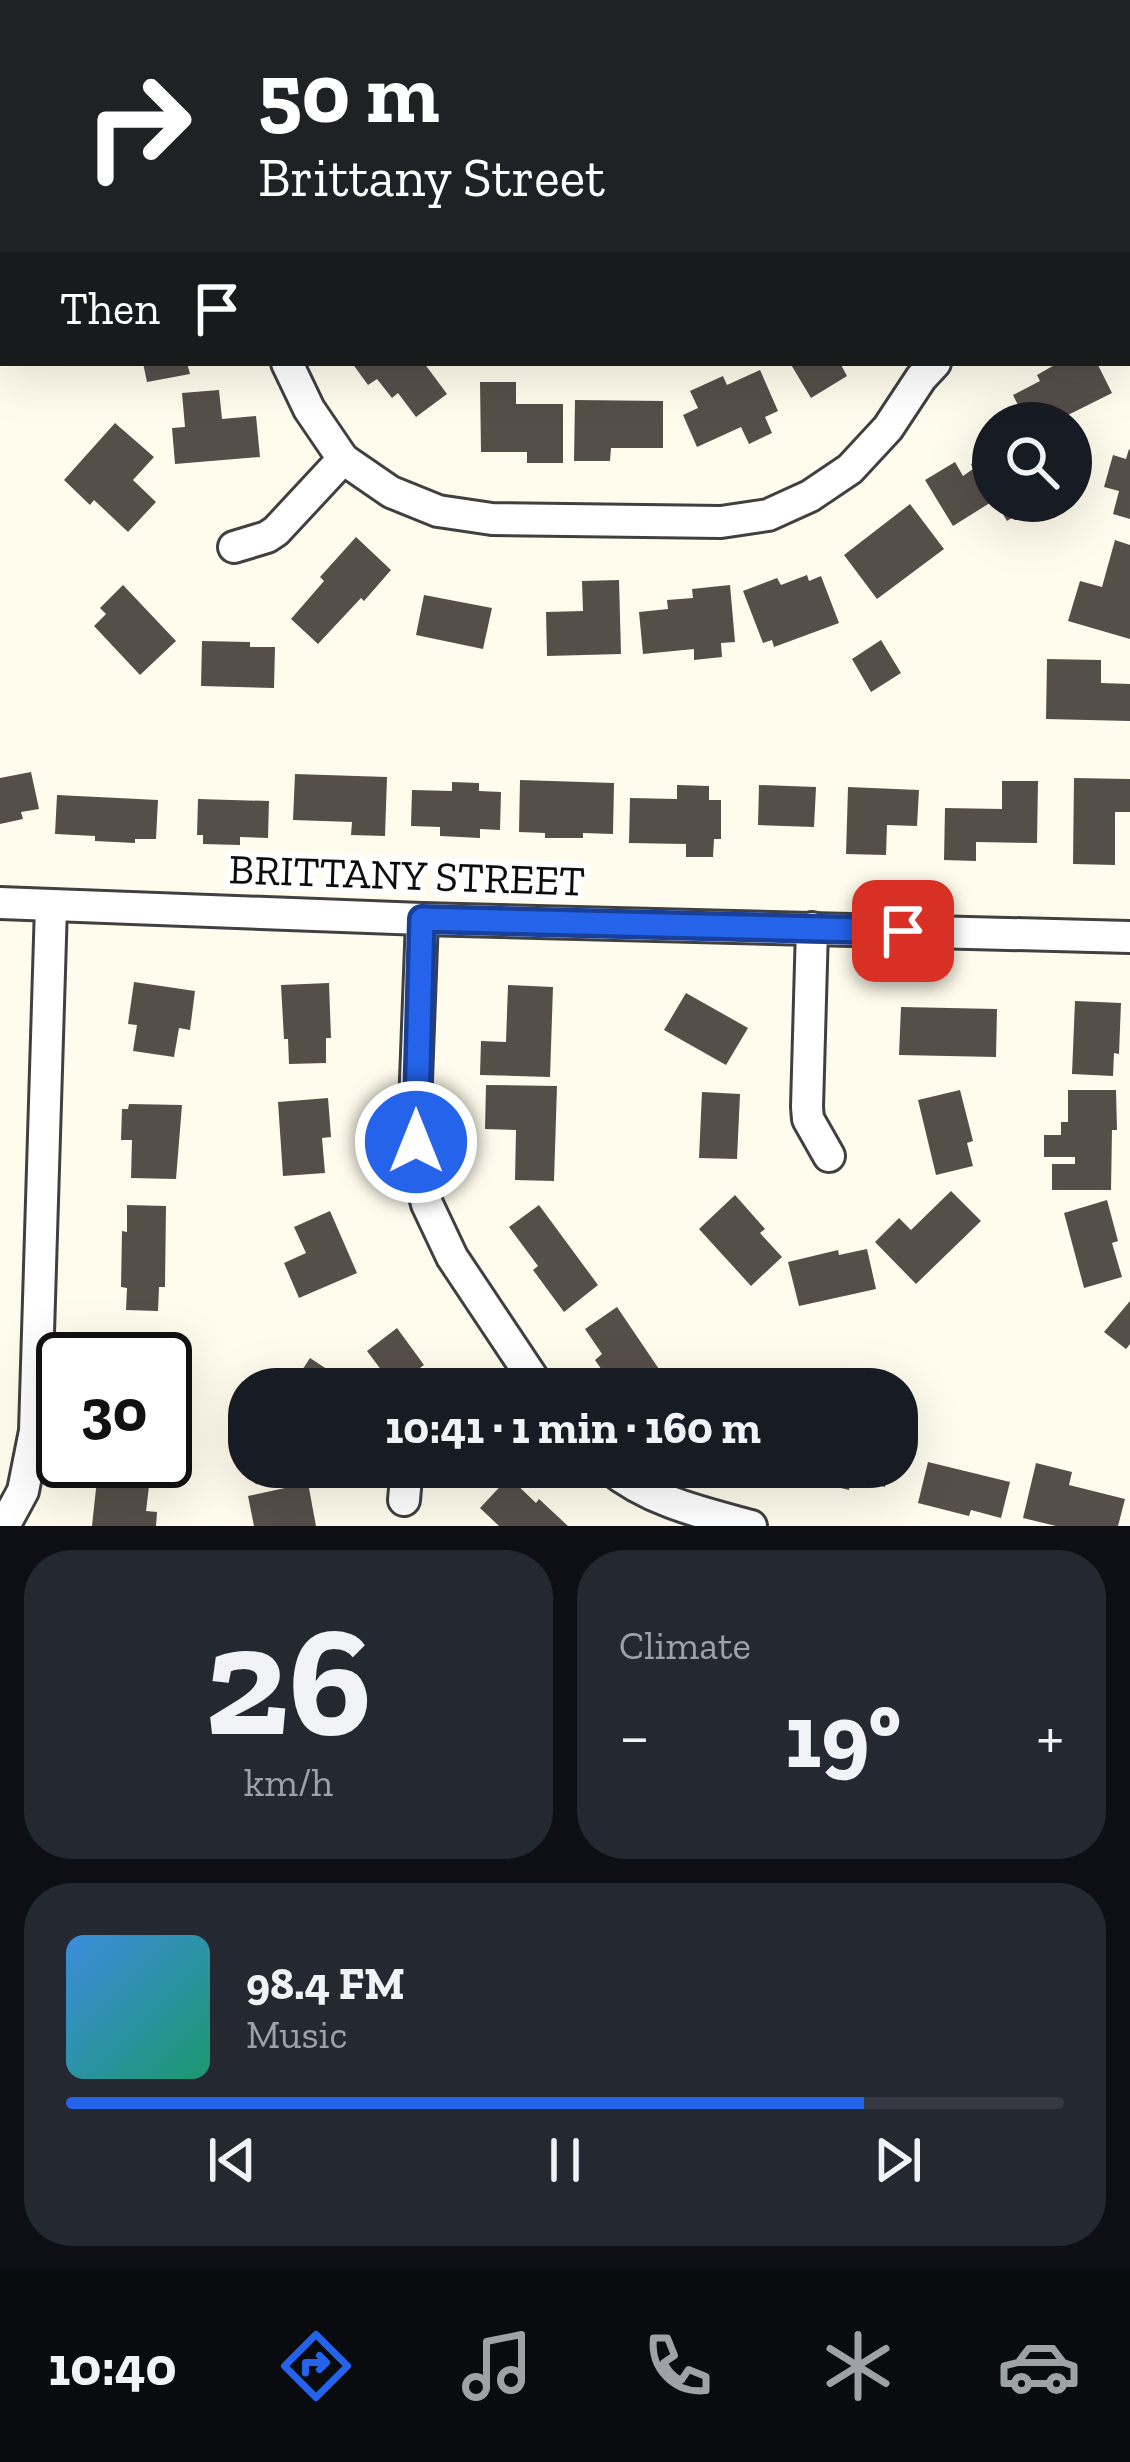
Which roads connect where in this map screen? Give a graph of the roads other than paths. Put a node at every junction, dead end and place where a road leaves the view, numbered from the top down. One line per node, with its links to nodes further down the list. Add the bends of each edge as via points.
1 (288, 366): 3 (street)
2 (932, 366): 3 (street, via 850,469 769,515 721,522 492,519 438,511)
3 (343, 459): 4 (street, via 276,531)
4 (234, 547)
5 (0, 903): 6 (street, BRITTANY STREET)
6 (51, 906): 7 (street, BRITTANY STREET); 15 (street, via 35,1431 23,1491)
7 (422, 919): 8 (street, BRITTANY STREET); 11 (street, via 419,1174 452,1258)
8 (812, 928): 9 (street, BRITTANY STREET); 10 (street, via 807,1107)
9 (1130, 937)
10 (829, 1156)
11 (519, 1368)
12 (405, 1488): 14 (street)
13 (640, 1488): 16 (street)
14 (404, 1500)
15 (4, 1526)
16 (751, 1526)

